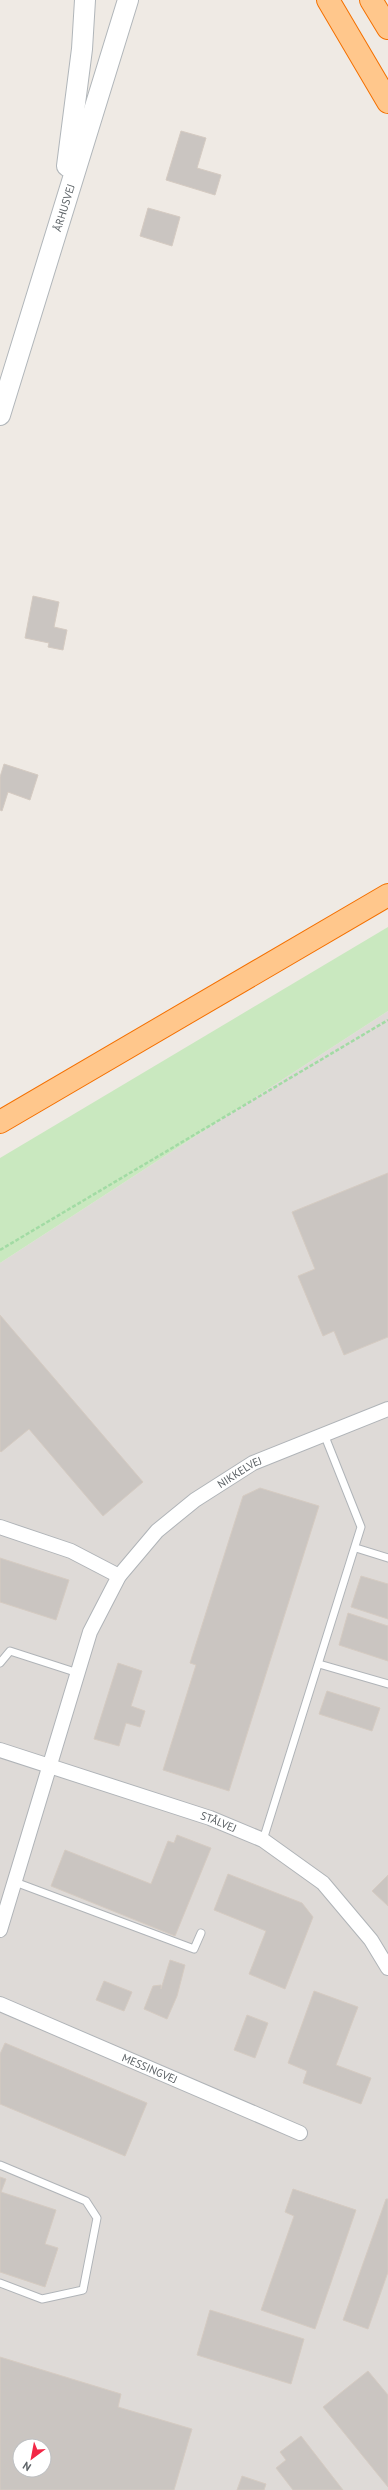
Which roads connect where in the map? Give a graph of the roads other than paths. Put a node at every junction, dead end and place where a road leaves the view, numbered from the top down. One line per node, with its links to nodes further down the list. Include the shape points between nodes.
1 (85, 0): 7 (main road, via 77,93)
2 (128, 0): 7 (main road, ÅRHUSVEJ)
3 (328, 0): 6 (highway)
4 (371, 0): 5 (highway)
5 (388, 28)
6 (388, 102)
7 (60, 221): 8 (main road, ÅRHUSVEJ)
8 (0, 415)
9 (388, 895): 10 (highway)
10 (0, 1122)
11 (388, 1409): 12 (street, NIKKELVEJ)
12 (324, 1434): 14 (lane, via 361,1527); 16 (street, NIKKELVEJ, via 253,1463 195,1500 157,1531)
13 (0, 1527): 16 (street, via 71,1551)
14 (356, 1548): 15 (lane); 18 (lane)
15 (388, 1558)
16 (119, 1576): 19 (street, NIKKELVEJ, via 90,1632)
17 (0, 1663): 19 (lane, via 10,1651)
18 (319, 1664): 20 (lane); 23 (lane)
19 (78, 1673): 22 (street, NIKKELVEJ)
20 (388, 1684)
21 (0, 1750): 22 (street, STÅLVEJ)
22 (51, 1766): 23 (street, STÅLVEJ, via 210,1818); 24 (street)
23 (263, 1840): 27 (street, STÅLVEJ, via 323,1883 371,1940)
24 (15, 1882): 25 (street); 26 (lane, via 194,1949)
25 (0, 1930)
26 (201, 1933)
27 (388, 1968)
28 (0, 2004): 29 (street, MESSINGVEJ)
29 (300, 2133)
30 (0, 2165): 31 (lane, via 86,2201 97,2218 83,2290 42,2299)
31 (0, 2283)

